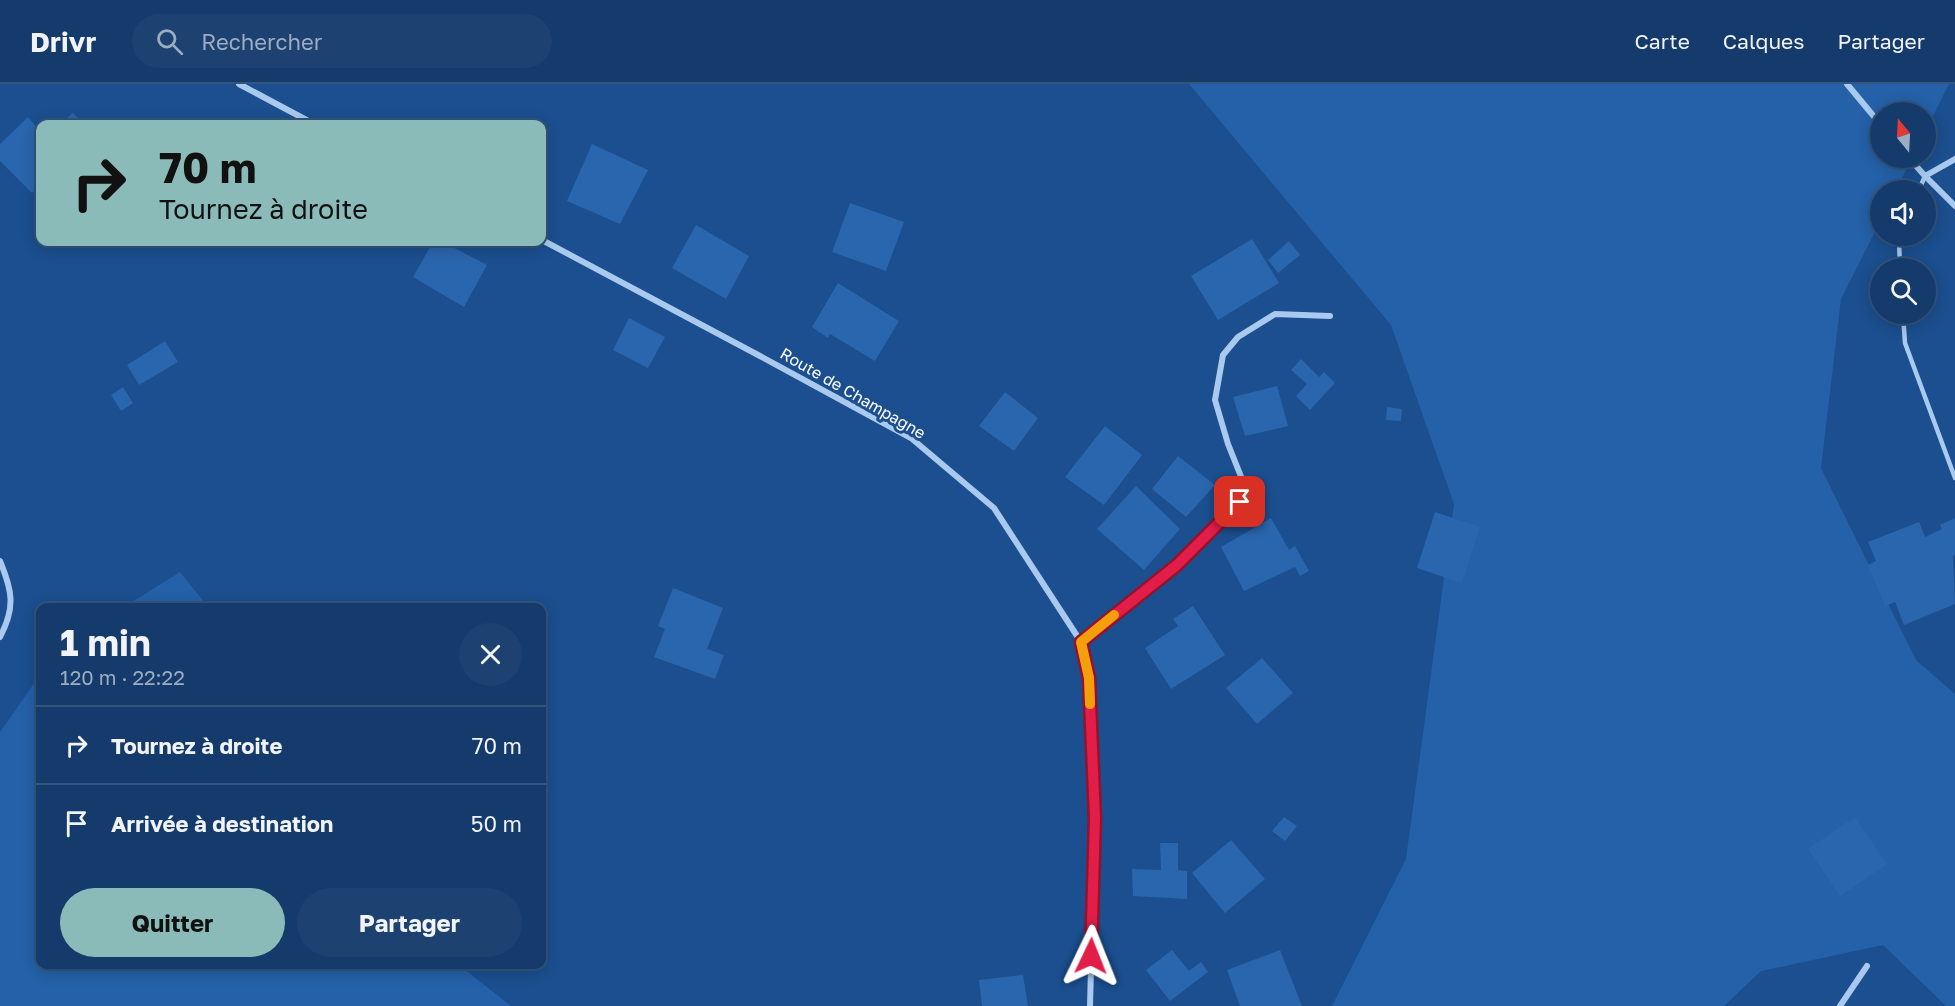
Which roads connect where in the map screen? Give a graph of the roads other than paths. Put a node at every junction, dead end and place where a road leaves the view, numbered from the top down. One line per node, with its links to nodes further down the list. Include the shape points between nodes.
1 (239, 84): 4 (street)
2 (1847, 84): 3 (street)
3 (1870, 112)
4 (306, 120)
5 (1955, 159): 7 (street)
6 (1917, 168): 7 (street)
7 (1924, 176): 8 (lane); 9 (street)
8 (1923, 180)
9 (1955, 206)
10 (546, 242): 16 (street, Route de Champagne, via 911,438 994,508)
11 (1330, 316): 16 (street, via 1275,314 1238,337 1223,355 1215,400 1244,484 1240,502 1177,565)
12 (1904, 324): 13 (lane, via 1905,343)
13 (1955, 478)
14 (0, 561): 15 (street, via 10,587 9,620)
15 (0, 637)
16 (1081, 642): 18 (street, Route de Champagne, via 1089,678 1095,818)
17 (1867, 966): 19 (street)
18 (1090, 1006)
19 (1840, 1006)

